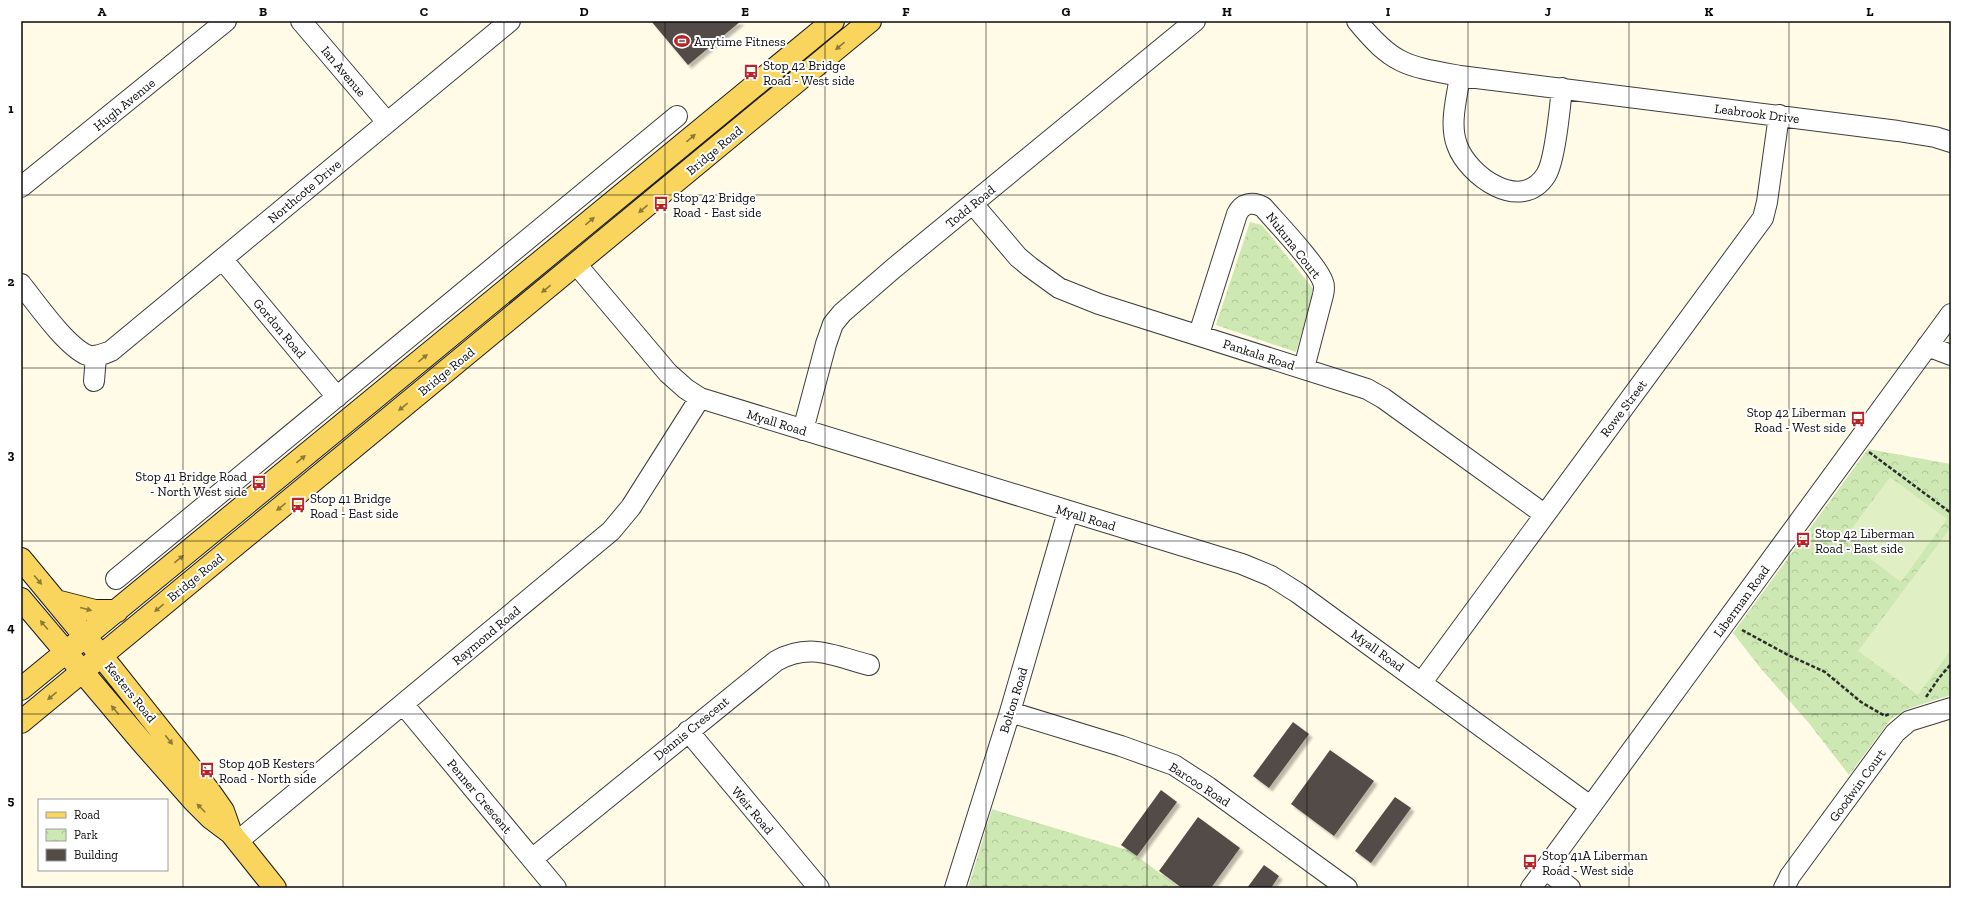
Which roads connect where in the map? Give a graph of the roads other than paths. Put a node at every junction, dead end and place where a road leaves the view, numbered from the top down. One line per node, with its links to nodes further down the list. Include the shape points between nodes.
1 (226, 21): 14 (street, Hugh Avenue)
2 (301, 21): 12 (street, Ian Avenue)
3 (510, 21): 12 (street, Northcote Drive)
4 (832, 21): 16 (main road, Bridge Road, one-way to 4)
5 (870, 21): 18 (main road, Bridge Road, one-way to 18)
6 (1195, 21): 15 (street, Todd Road)
7 (1357, 21): 8 (street, Leabrook Drive, via 1385,51 1400,62)
8 (1460, 76): 9 (street, Leabrook Drive); 9 (street, via 1454,129 1456,144 1464,159 1484,178 1511,192 1524,192 1546,175 1553,153)
9 (1562, 88): 11 (street, Leabrook Drive)
10 (677, 116): 27 (street)
11 (1779, 116): 13 (street, Leabrook Drive, via 1905,132); 31 (street, Rowe Street, via 1763,218)
12 (386, 121): 17 (street, Northcote Drive)
13 (1951, 142)
14 (21, 187)
15 (974, 204): 21 (street, Pankala Road, via 1018,257 1053,284 1099,304); 29 (street, Todd Road, via 837,318 822,358)
16 (560, 245): 18 (main road); 36 (main road, Bridge Road, one-way to 16)
17 (223, 260): 24 (street, Northcote Drive, via 111,351); 27 (street, Gordon Road)
18 (576, 264): 28 (street, Myall Road, via 668,373); 39 (main road, Bridge Road, one-way to 39)
19 (21, 284): 24 (street, via 75,347 88,355)
20 (1951, 314): 22 (street, Liberman Road)
21 (1199, 334): 25 (street, Pankala Road); 25 (street, Nukuna Court, via 1237,214 1243,206 1258,204 1295,244 1318,272 1323,283 1323,295)
22 (1927, 346): 23 (street); 49 (street, Liberman Road)
23 (1951, 355)
24 (96, 356): 26 (street)
25 (1304, 368): 31 (street, Pankala Road, via 1357,385 1376,394)
26 (94, 381)
27 (337, 397): 33 (street)
28 (700, 398): 29 (street, Myall Road); 44 (street, Raymond Road, via 621,520)
29 (803, 430): 30 (street, Myall Road)
30 (1068, 512): 42 (street, Myall Road, via 1263,572 1298,593); 46 (street, Bolton Road)
31 (1544, 514): 42 (street, Rowe Street)
32 (21, 559): 35 (main road, Kesters Road, one-way to 35)
33 (116, 579)
34 (21, 599): 38 (main road, Kesters Road, one-way to 34)
35 (56, 601): 36 (main road, one-way to 36, via 95,611); 37 (main road, Kesters Road)
36 (117, 610): 37 (main road, Bridge Road)
37 (85, 636): 38 (main road, Bridge Road); 39 (main road, Kesters Road)
38 (66, 652): 41 (main road, Kesters Road); 43 (main road, Bridge Road)
39 (101, 655): 41 (main road, Bridge Road); 50 (main road, Kesters Road, one-way to 50, via 209,791 223,811)
40 (869, 664): 48 (street, Dennis Crescent, via 813,651 793,653 765,668)
41 (82, 671): 47 (main road, Bridge Road, one-way to 47); 50 (main road, Kesters Road, one-way to 41, via 194,801)
42 (1422, 682): 49 (street, Myall Road)
43 (21, 689)
44 (403, 704): 50 (street, Raymond Road); 51 (street, Penner Crescent)
45 (1951, 708): 60 (street, Goodwin Court, via 1909,722 1895,733 1790,876)
46 (1010, 712): 56 (street, Bolton Road); 57 (street, Barcoo Road, via 1174,766)
47 (21, 722)
48 (688, 731): 51 (street, Dennis Crescent); 55 (street, Weir Road)
49 (1590, 806): 52 (street, Liberman Road)
50 (234, 837): 53 (main road, Kesters Road)
51 (532, 859): 54 (street, Penner Crescent)
52 (1545, 869): 58 (street, Liberman Road); 59 (street)
53 (275, 888)
54 (556, 888)
55 (819, 888)
56 (955, 888)
57 (1347, 888)
58 (1531, 888)
59 (1570, 888)
60 (1784, 888)

